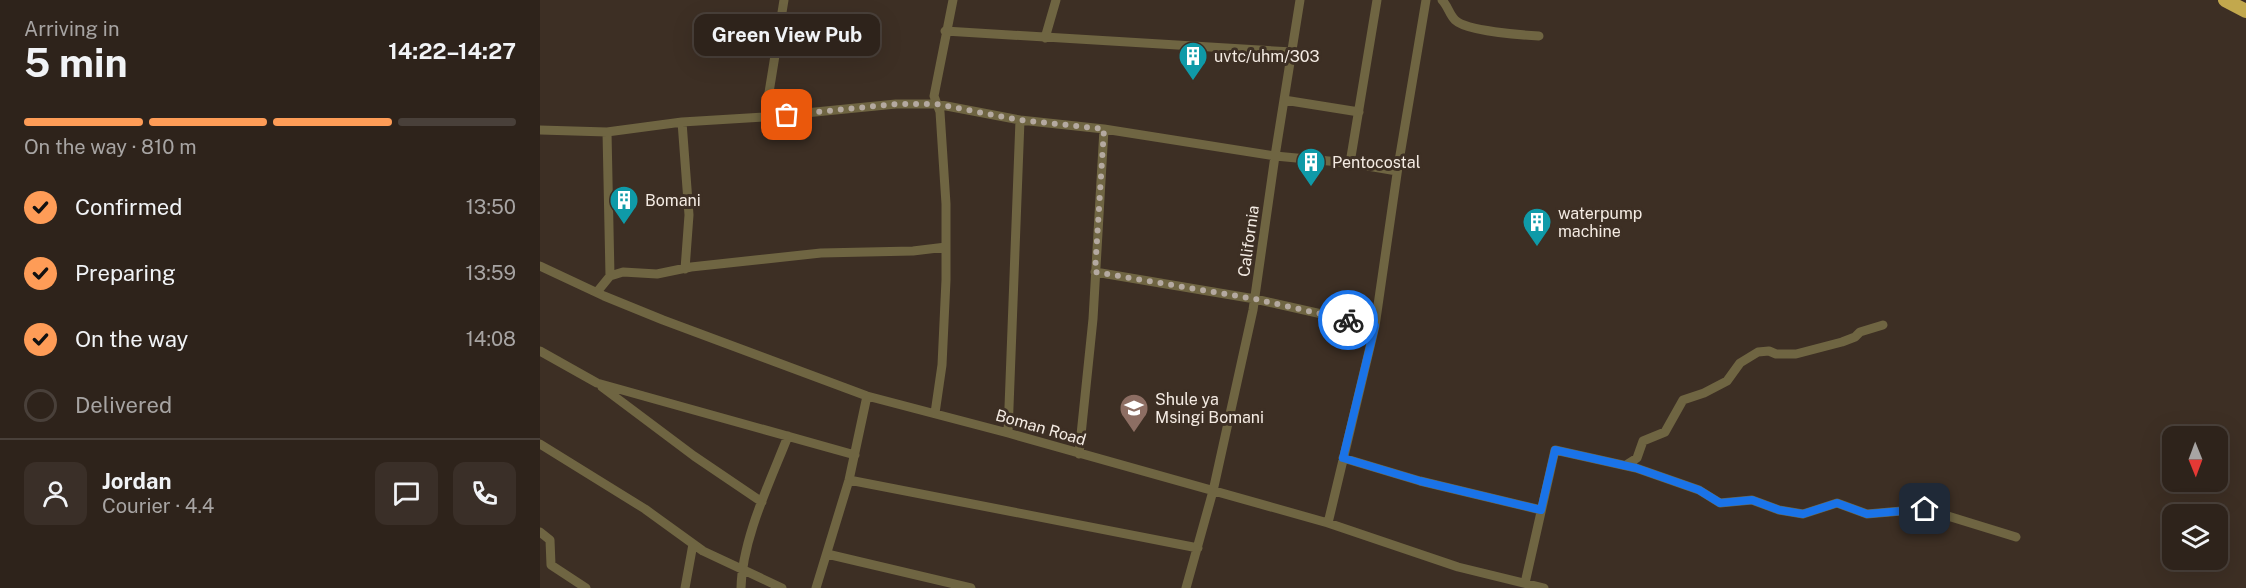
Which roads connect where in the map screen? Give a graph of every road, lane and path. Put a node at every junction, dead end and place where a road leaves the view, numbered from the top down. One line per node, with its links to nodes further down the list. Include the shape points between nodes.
1 (784, 0): 17 (street)
2 (953, 0): 10 (street)
3 (1056, 0): 12 (street)
4 (1300, 0): 13 (street, California)
5 (1377, 0): 16 (street)
6 (1426, 0): 25 (street)
7 (1442, 0): 11 (street, via 1455,20 1466,26)
8 (2225, 0): 9 (highway)
9 (2246, 11)
10 (945, 31): 12 (street); 15 (street)
11 (1539, 36)
12 (1045, 38): 13 (street)
13 (1292, 52): 14 (street, California)
14 (1284, 100): 16 (street); 23 (street, California)
15 (936, 104): 17 (street, via 896,104); 18 (street); 26 (street, via 940,112)
16 (1359, 112): 24 (street)
17 (765, 117): 19 (street)
18 (1020, 120): 20 (street); 39 (street)
19 (682, 122): 22 (street); 28 (street, via 689,215)
20 (1104, 129): 23 (street); 29 (street)
21 (540, 130): 22 (street)
22 (608, 132): 30 (street)
23 (1275, 156): 24 (street); 32 (street, California)
24 (1350, 163): 25 (street)
25 (1397, 171): 34 (street)
26 (946, 247): 28 (street, via 821,253); 38 (street, via 942,365)
27 (540, 266): 31 (street, Boman Road)
28 (685, 268): 30 (street)
29 (1095, 272): 32 (street); 42 (street)
30 (610, 276): 31 (street)
31 (597, 292): 37 (street, Boman Road)
32 (1255, 299): 34 (street); 47 (street, California)
33 (1883, 325): 45 (street, via 1818,350 1796,354 1758,352 1740,363 1727,381 1683,400 1665,432 1643,441 1637,458)
34 (1375, 326): 44 (street)
35 (540, 351): 36 (street)
36 (597, 383): 40 (street); 48 (street)
37 (867, 396): 38 (street, Boman Road); 43 (street)
38 (935, 413): 39 (street, Boman Road)
39 (1008, 433): 42 (street, Boman Road)
40 (788, 436): 43 (street); 48 (street)
41 (540, 444): 53 (street, via 645,509)
42 (1079, 454): 47 (street, Boman Road)
43 (855, 455): 46 (street)
44 (1343, 458): 49 (street); 50 (street)
45 (1626, 465): 49 (street, via 1555,450); 52 (street, via 1699,490 1720,503 1752,500 1803,514 1837,503 1867,514 1925,509)
46 (849, 480): 54 (street); 55 (street)
47 (1214, 491): 50 (street, Boman Road); 54 (street, California)
48 (762, 502): 56 (street)
49 (1541, 510): 57 (street)
50 (1328, 523): 57 (street, Boman Road, via 1458,567)
51 (540, 532): 58 (street, via 550,540 551,565)
52 (2016, 537)
53 (693, 544): 56 (street); 59 (street)
54 (1198, 548): 65 (street, California)
55 (826, 554): 62 (street); 63 (street)
56 (741, 569): 60 (street); 61 (street)
57 (1525, 583): 66 (street, Boman Road)
58 (586, 588)
59 (685, 588)
60 (741, 588)
61 (782, 588)
62 (816, 588)
63 (966, 588): 64 (street)
64 (971, 588)
65 (1186, 588)
66 (1544, 588)

